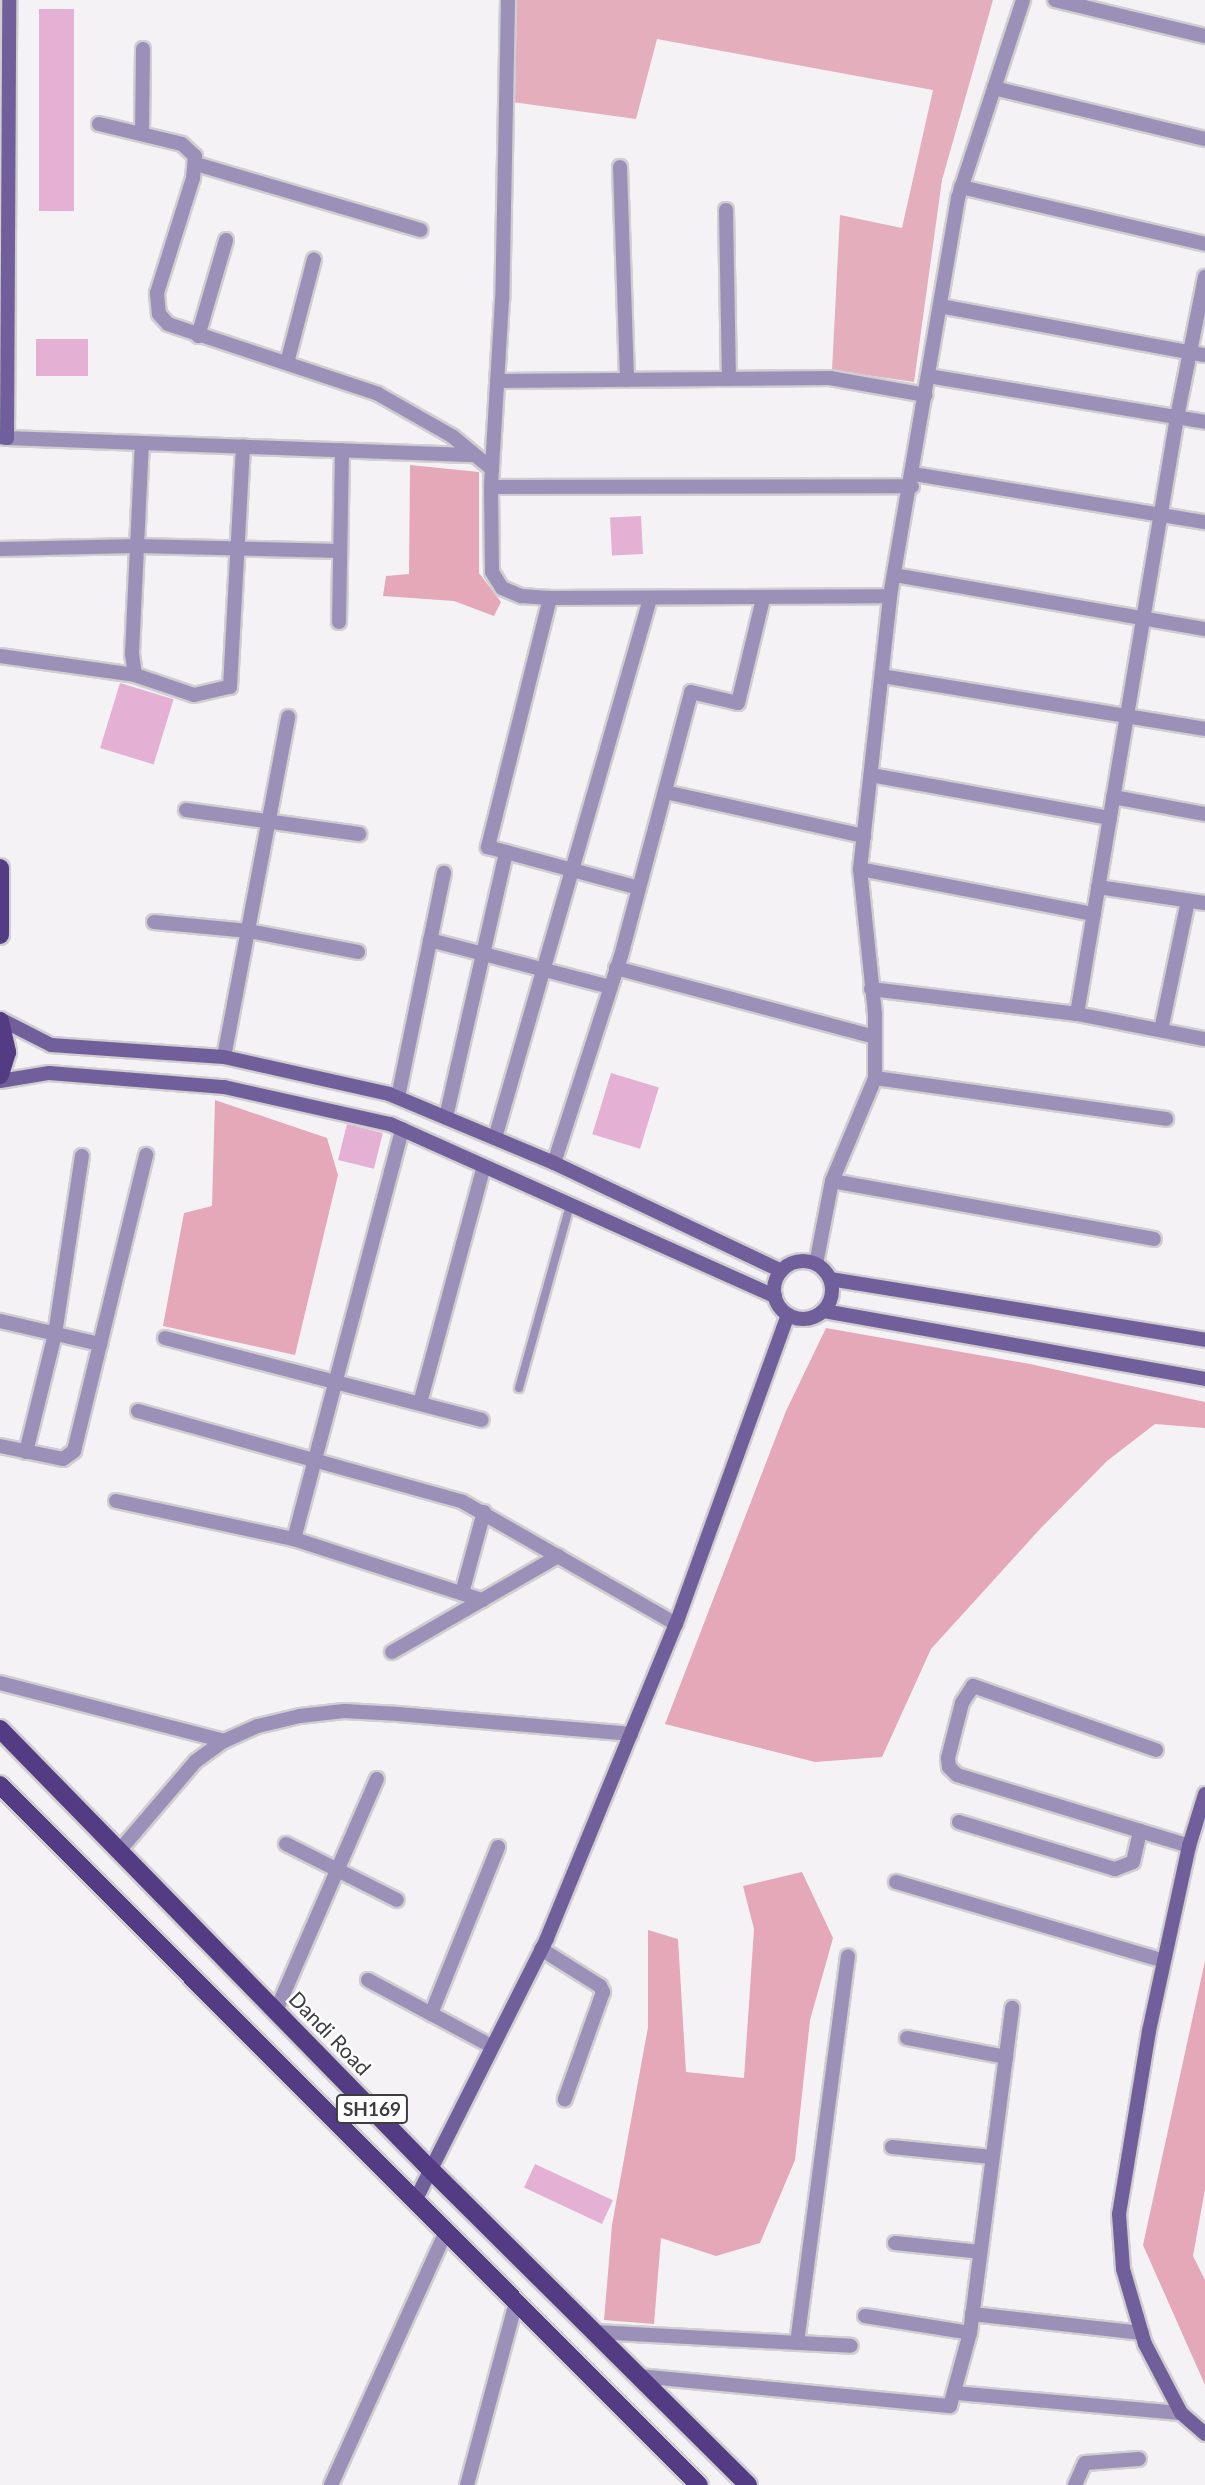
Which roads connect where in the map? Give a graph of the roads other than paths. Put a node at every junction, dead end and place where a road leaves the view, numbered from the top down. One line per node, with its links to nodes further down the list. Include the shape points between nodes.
1 (9, 0): 32 (main road)
2 (508, 0): 28 (street)
3 (1023, 0): 7 (street)
4 (1055, 0): 5 (street)
5 (1205, 36)
6 (143, 49): 9 (street)
7 (994, 88): 10 (street); 13 (street)
8 (99, 124): 9 (street)
9 (142, 133): 11 (street, via 182,144 190,149)
10 (1205, 139)
11 (196, 164): 15 (street); 21 (street, via 157,293 159,314 167,324)
12 (620, 167): 27 (street)
13 (961, 187): 17 (street); 20 (street)
14 (726, 210): 26 (street)
15 (420, 230)
16 (226, 240): 21 (street)
17 (1205, 244)
18 (314, 260): 24 (street)
19 (1205, 277): 22 (street)
20 (940, 306): 22 (street); 25 (street)
21 (198, 336): 24 (street)
22 (1189, 352): 23 (street); 30 (street)
23 (1205, 355)
24 (287, 363): 36 (street, via 378,394 452,436)
25 (928, 376): 29 (street); 30 (street)
26 (729, 379): 27 (street); 29 (street, via 830,378)
27 (626, 380): 28 (street)
28 (497, 381): 37 (street)
29 (925, 395): 38 (street)
30 (1177, 417): 31 (street); 40 (street)
31 (1205, 422)
32 (3, 438): 33 (street)
33 (142, 443): 34 (street); 42 (street)
34 (243, 446): 35 (street); 44 (street)
35 (342, 450): 36 (street); 45 (street)
36 (475, 456): 37 (street)
37 (492, 469): 39 (street)
38 (913, 480): 39 (street); 40 (street); 46 (street)
39 (491, 487): 48 (street, via 492,572 502,588 521,596)
40 (1161, 514): 41 (street); 51 (street)
41 (1205, 522)
42 (137, 546): 43 (street); 44 (street); 55 (street)
43 (0, 549)
44 (239, 551): 45 (street); 55 (street, via 230,687 194,695)
45 (340, 551): 52 (street)
46 (895, 575): 47 (street); 51 (street)
47 (890, 596): 50 (street); 56 (street)
48 (550, 598): 49 (street); 69 (street, via 488,847)
49 (649, 598): 50 (street); 71 (street)
50 (763, 599): 61 (street, via 738,703 691,692)
51 (1143, 620): 53 (street); 58 (street)
52 (339, 622)
53 (1205, 629)
54 (0, 656): 55 (street)
55 (135, 675)
56 (882, 676): 58 (street); 60 (street)
57 (288, 717): 66 (street)
58 (1127, 717): 59 (street); 62 (street)
59 (1205, 729)
60 (871, 775): 65 (street); 68 (street)
61 (665, 792): 68 (street); 75 (street)
62 (1114, 797): 64 (street); 65 (street)
63 (186, 810): 66 (street)
64 (1205, 814)
65 (1110, 818): 74 (street)
66 (268, 824): 67 (street); 80 (street)
67 (359, 834)
68 (864, 836): 72 (street)
69 (506, 852): 71 (street); 84 (street)
70 (0, 868): 81 (main road)
71 (572, 868): 75 (street); 85 (street)
72 (860, 869): 78 (street); 88 (street)
73 (444, 873): 82 (street)
74 (1098, 887): 76 (street); 78 (street)
75 (639, 888): 86 (street)
76 (1188, 901): 77 (street); 91 (street)
77 (1205, 903)
78 (1094, 914): 89 (street)
79 (154, 922): 80 (street)
80 (249, 930): 83 (street); 94 (street)
81 (0, 935)
82 (430, 940): 84 (street); 98 (street)
83 (358, 952)
84 (483, 953): 85 (street); 99 (street)
85 (541, 968): 87 (street); 102 (street)
86 (616, 968): 87 (street); 92 (street)
87 (610, 987): 105 (street)
88 (871, 989): 89 (street); 92 (street)
89 (1077, 1014): 91 (street)
90 (0, 1020): 94 (main road, via 51,1045); 95 (main road, via 7,1052)
91 (1161, 1030): 93 (street)
92 (875, 1037): 96 (street)
93 (1205, 1039)
94 (224, 1057): 98 (main road)
95 (0, 1075)
96 (875, 1078): 100 (street); 107 (street)
97 (0, 1082): 101 (main road, via 49,1073 224,1087 311,1102)
98 (398, 1097): 99 (main road)
99 (446, 1117): 102 (main road)
100 (1166, 1119)
101 (402, 1129): 106 (main road); 122 (street)
102 (495, 1138): 105 (main road)
103 (146, 1155): 120 (street)
104 (82, 1156): 117 (street)
105 (554, 1163): 111 (main road)
106 (484, 1166): 108 (main road); 124 (street)
107 (832, 1181): 109 (street); 110 (street)
108 (570, 1205): 113 (main road); 123 (lane)
109 (1154, 1239)
110 (816, 1264): 111 (main road, via 797,1262); 112 (main road)
111 (781, 1271): 113 (main road)
112 (830, 1279): 114 (main road, via 832,1294); 119 (main road)
113 (775, 1296): 115 (main road)
114 (824, 1311): 115 (main road, via 808,1319); 121 (main road)
115 (788, 1315): 136 (main road)
116 (0, 1321): 117 (street)
117 (55, 1334): 120 (street); 128 (street)
118 (165, 1338): 122 (street)
119 (1205, 1340)
120 (100, 1344): 128 (street, via 74,1451 63,1459)
121 (1205, 1379)
122 (336, 1380): 124 (street); 129 (street)
123 (519, 1388)
124 (419, 1403): 126 (street)
125 (138, 1410): 129 (street)
126 (482, 1420)
127 (0, 1446): 128 (street)
128 (26, 1452)
129 (315, 1458): 131 (street); 132 (street)
130 (116, 1501): 132 (street)
131 (484, 1512): 133 (street); 134 (street)
132 (294, 1539): 134 (street)
133 (558, 1556): 135 (street); 136 (street)
134 (462, 1593): 135 (street)
135 (482, 1600): 137 (street)
136 (676, 1624): 140 (main road)
137 (392, 1652)
138 (0, 1683): 141 (street)
139 (0, 1729): 151 (main road, Dandi Road / SH169)
140 (631, 1734): 141 (street, via 344,1711 258,1726); 155 (main road)
141 (224, 1741): 151 (street, via 196,1761)
142 (1156, 1750): 147 (street, via 973,1686 962,1703 948,1758 949,1768 957,1775)
143 (377, 1779): 152 (street)
144 (0, 1785): 169 (main road, SH169)
145 (1205, 1794): 149 (main road)
146 (959, 1822): 147 (street, via 1115,1869 1133,1862)
147 (1140, 1831): 149 (street)
148 (286, 1844): 152 (street)
149 (1189, 1846): 157 (main road)
150 (498, 1847): 161 (street)
151 (120, 1851): 160 (main road, Dandi Road / SH169)
152 (337, 1871): 154 (street); 160 (street)
153 (896, 1882): 157 (street)
154 (397, 1900)
155 (541, 1949): 163 (main road); 165 (street, via 603,1992)
156 (848, 1956): 179 (street)
157 (1164, 1961): 178 (main road, via 1119,2214 1123,2269)
158 (369, 1980): 161 (street)
159 (1012, 2008): 164 (street)
160 (276, 2011): 168 (main road, Dandi Road / SH169)
161 (431, 2014): 163 (street)
162 (907, 2038): 164 (street)
163 (491, 2046): 168 (main road)
164 (1006, 2057): 167 (street)
165 (565, 2099)
166 (891, 2147): 167 (street)
167 (992, 2157): 172 (street)
168 (428, 2167): 169 (main road); 176 (main road, Dandi Road / SH169)
169 (415, 2201): 170 (main road, SH169)
170 (446, 2232): 173 (main road, SH169); 186 (street)
171 (895, 2243): 172 (street)
172 (980, 2252): 174 (street)
173 (516, 2302): 187 (street); 188 (main road, SH169)
174 (972, 2314): 177 (street); 178 (street)
175 (865, 2316): 177 (street)
176 (595, 2332): 179 (street); 181 (main road, Dandi Road / SH169)
177 (970, 2333): 182 (street)
178 (1142, 2333): 183 (main road)
179 (797, 2343): 180 (street)
180 (851, 2346)
181 (638, 2376): 182 (street, via 945,2408); 189 (main road, Dandi Road / SH169)
182 (956, 2393): 183 (street)
183 (1181, 2413): 184 (main road)
184 (1205, 2434)
185 (1139, 2459): 190 (street, via 1085,2463)
186 (331, 2485)
187 (467, 2485)
188 (699, 2485)
189 (748, 2485)
190 (1075, 2485)

